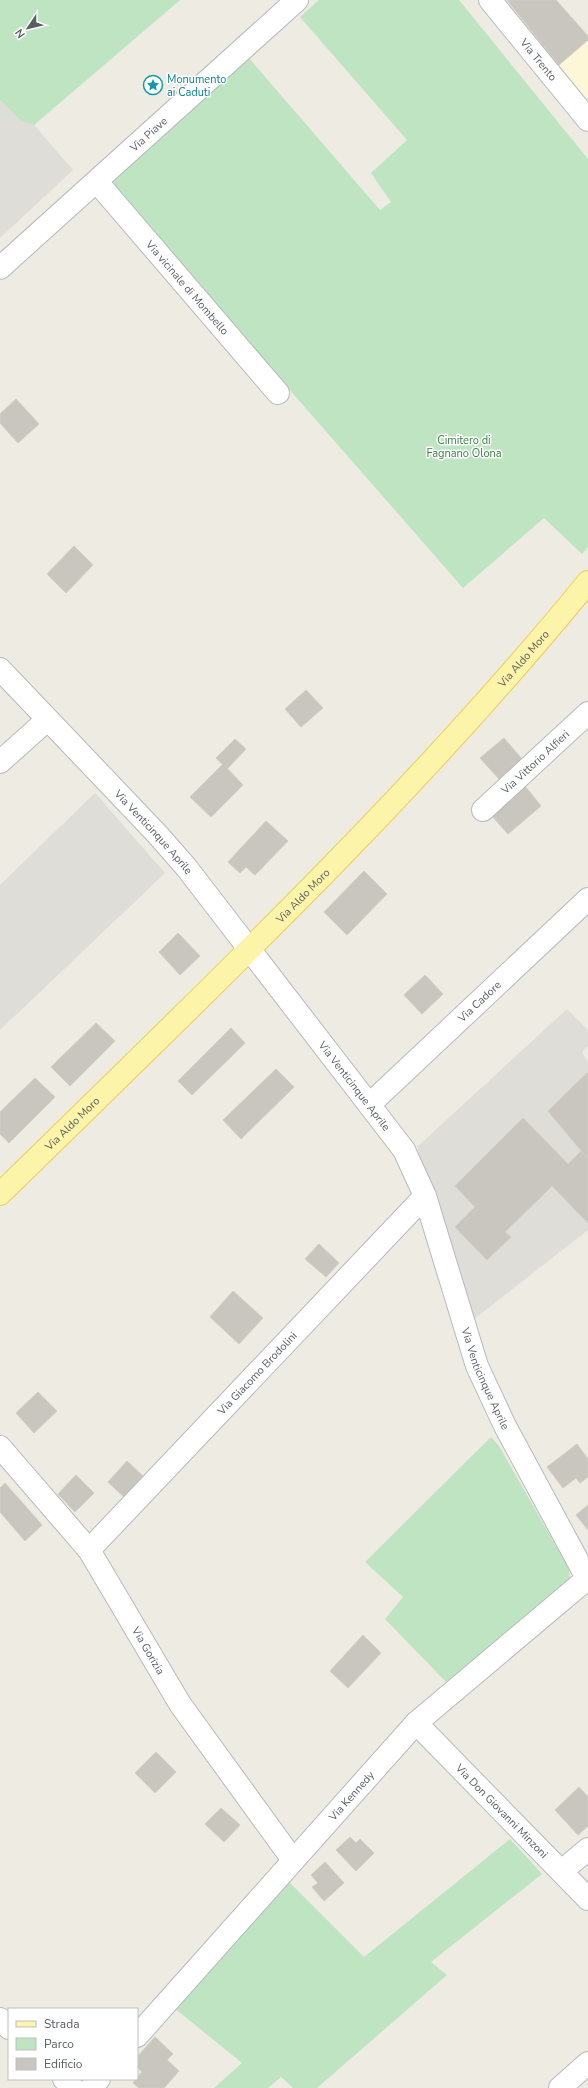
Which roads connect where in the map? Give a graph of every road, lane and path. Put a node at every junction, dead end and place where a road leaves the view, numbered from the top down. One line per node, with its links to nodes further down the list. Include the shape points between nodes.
1 (297, 0): 4 (street, Via Piave)
2 (490, 0): 3 (street, Via Trento)
3 (588, 120)
4 (96, 182): 5 (street, Via Piave); 6 (street, Via vicinale di Mombello)
5 (0, 268)
6 (278, 393)
7 (588, 582): 14 (main road, Via Aldo Moro, via 526,657 462,728)
8 (0, 669): 10 (street, Via Venticinque Aprile)
9 (588, 713): 12 (street, Via Vittorio Alfieri)
10 (47, 720): 11 (street); 14 (street, Via Venticinque Aprile, via 158,835)
11 (0, 762)
12 (482, 810)
13 (588, 899): 15 (street, Via Cadore)
14 (249, 949): 15 (street, Via Venticinque Aprile); 16 (main road, Via Aldo Moro)
15 (370, 1104): 17 (street, Via Venticinque Aprile, via 404,1150)
16 (0, 1194)
17 (425, 1196): 19 (street, Via Giacomo Brodolini); 20 (street, Via Venticinque Aprile, via 477,1366 505,1426)
18 (0, 1447): 19 (street, Via Gorizia)
19 (89, 1550): 23 (street, Via Gorizia, via 180,1704)
20 (588, 1578): 21 (street, Via Kennedy)
21 (416, 1723): 23 (street, Via Kennedy); 24 (street, Via Don Giovanni Minzoni)
22 (588, 1849): 24 (street)
23 (293, 1860): 28 (street, Via Kennedy)
24 (562, 1871): 25 (street, Via Don Giovanni Minzoni)
25 (588, 1898)
26 (0, 2019): 27 (street)
27 (8, 2027)
28 (138, 2035)
29 (588, 2063): 34 (street)
30 (65, 2080): 32 (street)
31 (98, 2080): 33 (street)
32 (73, 2088)
33 (91, 2088)
34 (560, 2088)

